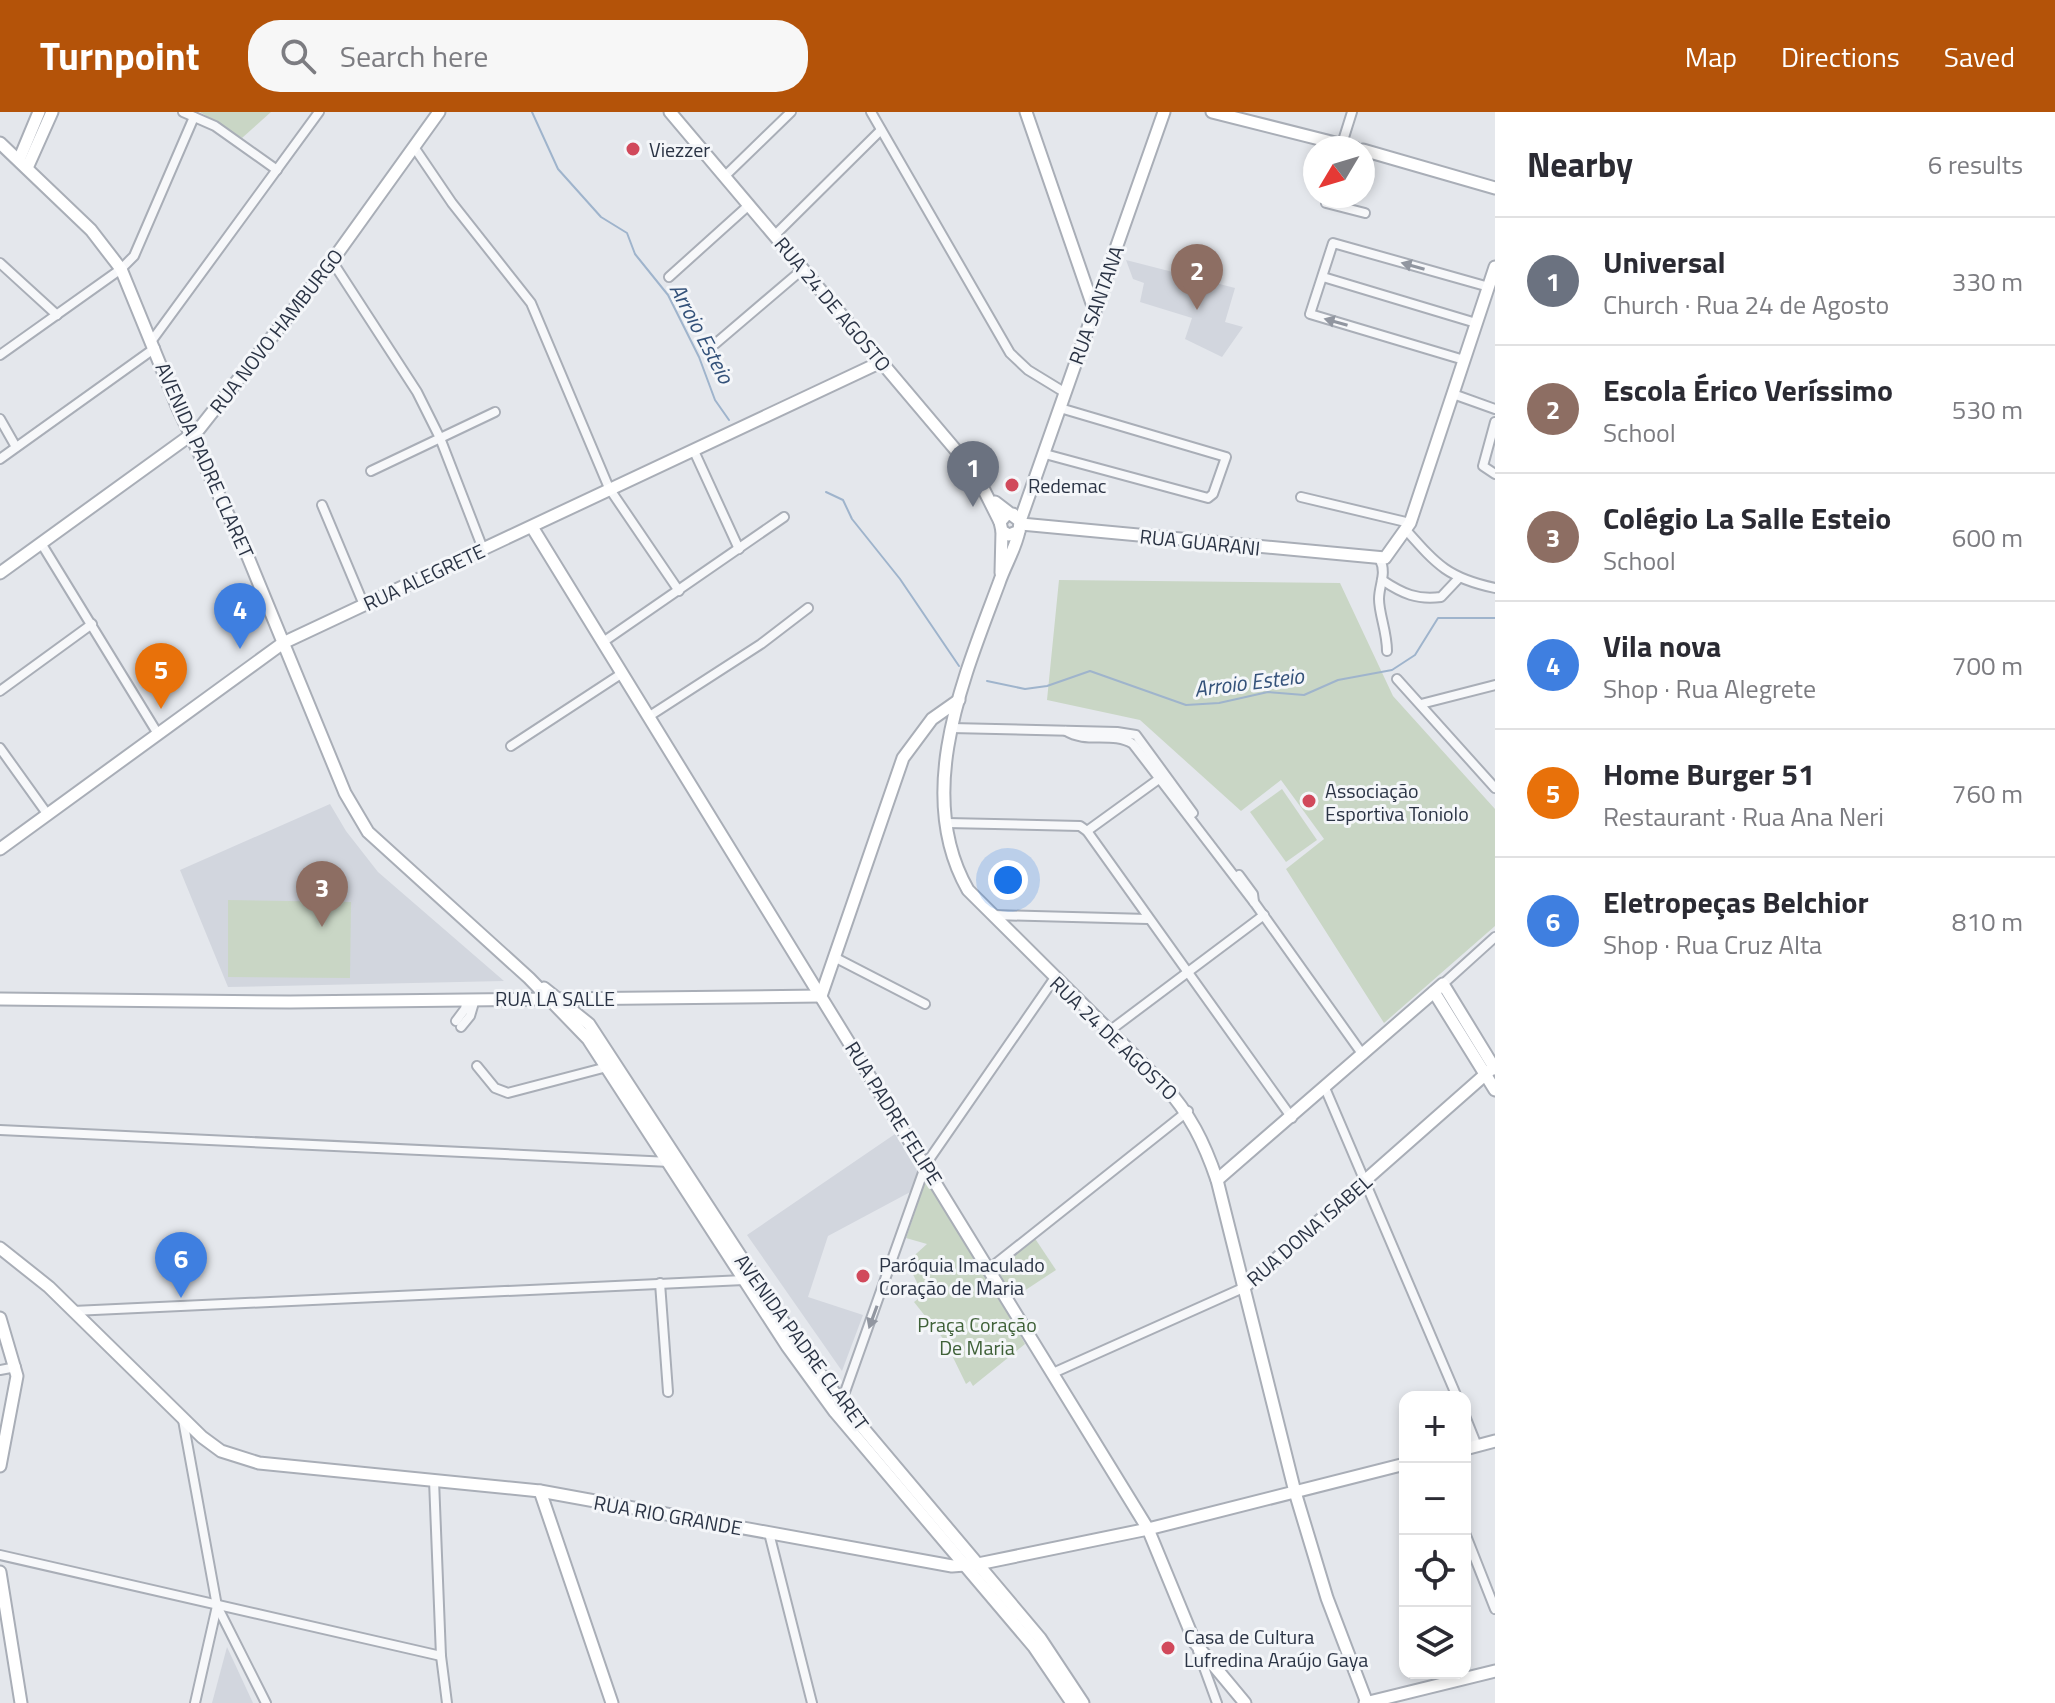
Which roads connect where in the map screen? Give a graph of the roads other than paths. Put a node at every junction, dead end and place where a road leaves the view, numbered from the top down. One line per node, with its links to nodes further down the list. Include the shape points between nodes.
1 (39, 112): 20 (main road)
2 (52, 112): 20 (main road)
3 (183, 112): 13 (street)
4 (319, 112): 21 (street)
5 (439, 112): 18 (main road, RUA NOVO HAMBURGO)
6 (670, 112): 22 (main road, RUA 24 DE AGOSTO)
7 (791, 112): 22 (street)
8 (871, 112): 14 (street)
9 (1026, 112): 36 (main road)
10 (1164, 112): 36 (main road, RUA SANTANA)
11 (1212, 112): 15 (main road)
12 (1352, 112): 16 (street)
13 (194, 117): 21 (street); 31 (street, via 134,256)
14 (881, 130): 27 (street); 44 (street, via 1010,353)
15 (1303, 136)
16 (1344, 136)
17 (0, 143): 20 (main road, AVENIDA PADRE CLARET)
18 (414, 147): 28 (main road, RUA NOVO HAMBURGO); 60 (street, via 531,303)
19 (1375, 153): 23 (main road)
20 (23, 164): 31 (main road, AVENIDA PADRE CLARET, via 99,239)
21 (277, 170): 39 (street)
22 (724, 177): 24 (main road, RUA 24 DE AGOSTO)
23 (1495, 188)
24 (749, 205): 27 (main road, RUA 24 DE AGOSTO); 33 (street)
25 (1346, 208): 26 (street)
26 (1365, 213)
27 (775, 235): 32 (main road, RUA 24 DE AGOSTO)
28 (332, 261): 51 (main road, RUA NOVO HAMBURGO); 53 (street, via 417,392)
29 (0, 263): 37 (street)
30 (1495, 267): 35 (main road)
31 (121, 269): 37 (street); 39 (main road, AVENIDA PADRE CLARET)
32 (803, 269): 40 (street); 43 (main road, RUA 24 DE AGOSTO)
33 (669, 277)
34 (1323, 277): 35 (street, one-way to 34, via 1333,243); 38 (street); 42 (street, one-way to 34, via 1310,314)
35 (1490, 293): 38 (main road)
36 (1095, 312): 44 (main road, RUA SANTANA)
37 (57, 315): 41 (street)
38 (1476, 323): 42 (main road)
39 (154, 344): 51 (main road, AVENIDA PADRE CLARET); 54 (street)
40 (715, 344)
41 (0, 355)
42 (1464, 360): 45 (main road)
43 (881, 362): 55 (main road, RUA ALEGRETE); 62 (main road, RUA 24 DE AGOSTO)
44 (1064, 392): 46 (main road, RUA SANTANA)
45 (1453, 394): 47 (street); 68 (main road)
46 (1060, 408): 56 (main road, RUA SANTANA); 56 (street, via 1226,457 1208,498)
47 (1495, 409)
48 (495, 412): 53 (street)
49 (0, 419): 54 (street)
50 (1495, 422): 52 (street)
51 (191, 434): 69 (main road, RUA NOVO HAMBURGO); 83 (main road, AVENIDA PADRE CLARET)
52 (1494, 435): 59 (street, via 1483,466)
53 (440, 438): 58 (street); 70 (street)
54 (16, 447): 57 (street)
55 (694, 451): 60 (main road, RUA ALEGRETE); 71 (street)
56 (1045, 454): 65 (main road, RUA SANTANA)
57 (0, 459)
58 (371, 471)
59 (1495, 474)
60 (609, 488): 67 (main road, RUA ALEGRETE); 78 (street)
61 (1301, 497): 68 (street)
62 (991, 499): 65 (main road, RUA 24 DE AGOSTO); 66 (main road, RUA 24 DE AGOSTO)
63 (322, 505): 79 (street)
64 (784, 517): 71 (street)
65 (1018, 521): 66 (main road, via 1007,514); 66 (main road, RUA GUARANI, via 1009,535); 72 (main road, RUA GUARANI); 74 (main road, RUA 24 DE AGOSTO, via 1014,551)
66 (1001, 526): 74 (main road, RUA 24 DE AGOSTO)
67 (532, 527): 70 (main road, RUA ALEGRETE); 82 (main road, RUA PADRE FELIPE)
68 (1408, 527): 72 (main road); 75 (street, via 1430,556)
69 (41, 543): 73 (main road, RUA NOVO HAMBURGO); 81 (street)
70 (483, 549): 79 (main road, RUA ALEGRETE)
71 (739, 549): 78 (street)
72 (1380, 560): 76 (street)
73 (0, 573)
74 (1000, 578): 89 (main road, RUA 24 DE AGOSTO)
75 (1458, 579): 76 (street, via 1441,597 1421,599); 77 (street)
76 (1382, 580): 84 (street, via 1378,603 1387,628)
77 (1495, 588)
78 (679, 591): 82 (street)
79 (364, 605): 83 (main road, RUA ALEGRETE)
80 (808, 608): 91 (street)
81 (92, 624): 88 (street); 94 (street)
82 (603, 642): 85 (main road, RUA PADRE FELIPE)
83 (283, 643): 94 (main road, RUA ALEGRETE); 109 (main road, AVENIDA PADRE CLARET, via 345,793 368,832)
84 (1387, 651)
85 (621, 674): 91 (main road, RUA PADRE FELIPE); 95 (street)
86 (1397, 679): 90 (street)
87 (1495, 685): 90 (street)
88 (0, 691)
89 (959, 700): 92 (main road, RUA 24 DE AGOSTO); 93 (main road)
90 (1421, 704): 98 (street)
91 (648, 717): 112 (main road, RUA PADRE FELIPE)
92 (951, 728): 93 (main road); 97 (street, via 1066,731 1135,740); 100 (main road, RUA 24 DE AGOSTO, via 945,774)
93 (925, 729): 107 (main road, via 903,758)
94 (158, 734): 99 (main road, RUA ALEGRETE)
95 (511, 746)
96 (0, 748): 99 (street)
97 (1162, 777): 101 (street); 104 (street)
98 (1495, 788)
99 (48, 815): 102 (main road, RUA ALEGRETE)
100 (947, 823): 101 (street, via 1080,826); 103 (main road, RUA 24 DE AGOSTO, via 959,874)
101 (1087, 831): 105 (street)
102 (0, 849)
103 (991, 915): 105 (street); 110 (main road, RUA 24 DE AGOSTO)
104 (1264, 915): 108 (street); 120 (street)
105 (1148, 919): 108 (street)
106 (1495, 937): 111 (street)
107 (834, 957): 112 (main road); 117 (street)
108 (1187, 971): 119 (street); 127 (street)
109 (529, 978): 113 (main road, AVENIDA PADRE CLARET); 116 (main road, AVENIDA PADRE CLARET)
110 (1054, 979): 119 (main road, RUA 24 DE AGOSTO); 130 (street)
111 (1439, 988): 120 (main road); 123 (main road)
112 (821, 996): 116 (main road, RUA LA SALLE); 130 (main road, RUA PADRE FELIPE)
113 (547, 998): 115 (main road, RUA LA SALLE); 116 (main road, RUA LA SALLE); 122 (main road, AVENIDA PADRE CLARET, via 578,1027)
114 (0, 999): 115 (main road, RUA LA SALLE)
115 (471, 999): 118 (street, via 470,1016)
116 (562, 999): 129 (main road, AVENIDA PADRE CLARET, via 589,1024)
117 (925, 1004)
118 (458, 1024)
119 (1108, 1032): 126 (main road, RUA 24 DE AGOSTO)
120 (1363, 1055): 124 (main road)
121 (477, 1066): 122 (street, via 495,1088 508,1093)
122 (607, 1067): 129 (main road, AVENIDA PADRE CLARET)
123 (1493, 1069): 125 (main road); 133 (main road, RUA DONA ISABEL)
124 (1325, 1088): 127 (main road); 133 (street)
125 (1495, 1090)
126 (1188, 1111): 132 (main road, RUA 24 DE AGOSTO); 135 (street)
127 (1292, 1118): 132 (main road)
128 (0, 1130): 129 (street)
129 (668, 1158): 131 (main road, AVENIDA PADRE CLARET)
130 (926, 1164): 135 (main road, RUA PADRE FELIPE); 146 (street, one-way to 146)
131 (686, 1180): 136 (main road, AVENIDA PADRE CLARET); 146 (main road, AVENIDA PADRE CLARET)
132 (1217, 1180): 138 (main road, RUA 24 DE AGOSTO)
133 (1365, 1181): 138 (main road, RUA DONA ISABEL); 144 (street)
134 (0, 1248): 139 (main road, RUA RIO GRANDE)
135 (989, 1269): 143 (main road, RUA PADRE FELIPE)
136 (744, 1280): 137 (street); 146 (main road, AVENIDA PADRE CLARET)
137 (660, 1283): 139 (street); 145 (street)
138 (1243, 1288): 143 (street, RUA DONA ISABEL); 154 (main road, RUA 24 DE AGOSTO)
139 (73, 1311): 147 (main road, RUA RIO GRANDE)
140 (0, 1318): 141 (main road)
141 (16, 1367): 142 (street); 150 (main road, via 17,1388)
142 (0, 1370)
143 (1053, 1373): 155 (main road, RUA PADRE FELIPE)
144 (1454, 1391)
145 (668, 1392)
146 (838, 1408): 159 (main road, AVENIDA PADRE CLARET)
147 (183, 1420): 152 (main road, RUA RIO GRANDE, via 221,1451 241,1459); 162 (street)
148 (1495, 1441): 149 (main road)
149 (1471, 1447)
150 (0, 1466)
151 (1399, 1466): 154 (main road, RUA RIO GRANDE)
152 (434, 1480): 153 (main road, RUA RIO GRANDE); 165 (street)
153 (540, 1491): 156 (main road, RUA RIO GRANDE); 171 (main road)
154 (1295, 1492): 155 (main road, RUA RIO GRANDE); 177 (main road, RUA 24 DE AGOSTO)
155 (1148, 1529): 159 (main road, RUA RIO GRANDE); 164 (main road, RUA PADRE FELIPE)
156 (769, 1533): 159 (main road, RUA RIO GRANDE); 172 (street)
157 (1466, 1535): 163 (street)
158 (0, 1555): 162 (street)
159 (972, 1565): 173 (main road, AVENIDA PADRE CLARET); 174 (main road, AVENIDA PADRE CLARET, via 1060,1664)
160 (0, 1572): 161 (main road)
161 (2, 1605): 167 (main road)
162 (217, 1606): 165 (street); 168 (street); 169 (street)
163 (1495, 1609)
164 (1195, 1643): 175 (street); 176 (main road, RUA PADRE FELIPE)
165 (441, 1656): 170 (street)
166 (1495, 1671): 177 (main road)
167 (21, 1703)
168 (195, 1703)
169 (266, 1703)
170 (447, 1703)
171 (612, 1703)
172 (812, 1703)
173 (1072, 1703)
174 (1083, 1703)
175 (1217, 1703)
176 (1245, 1703)
177 (1366, 1703)

